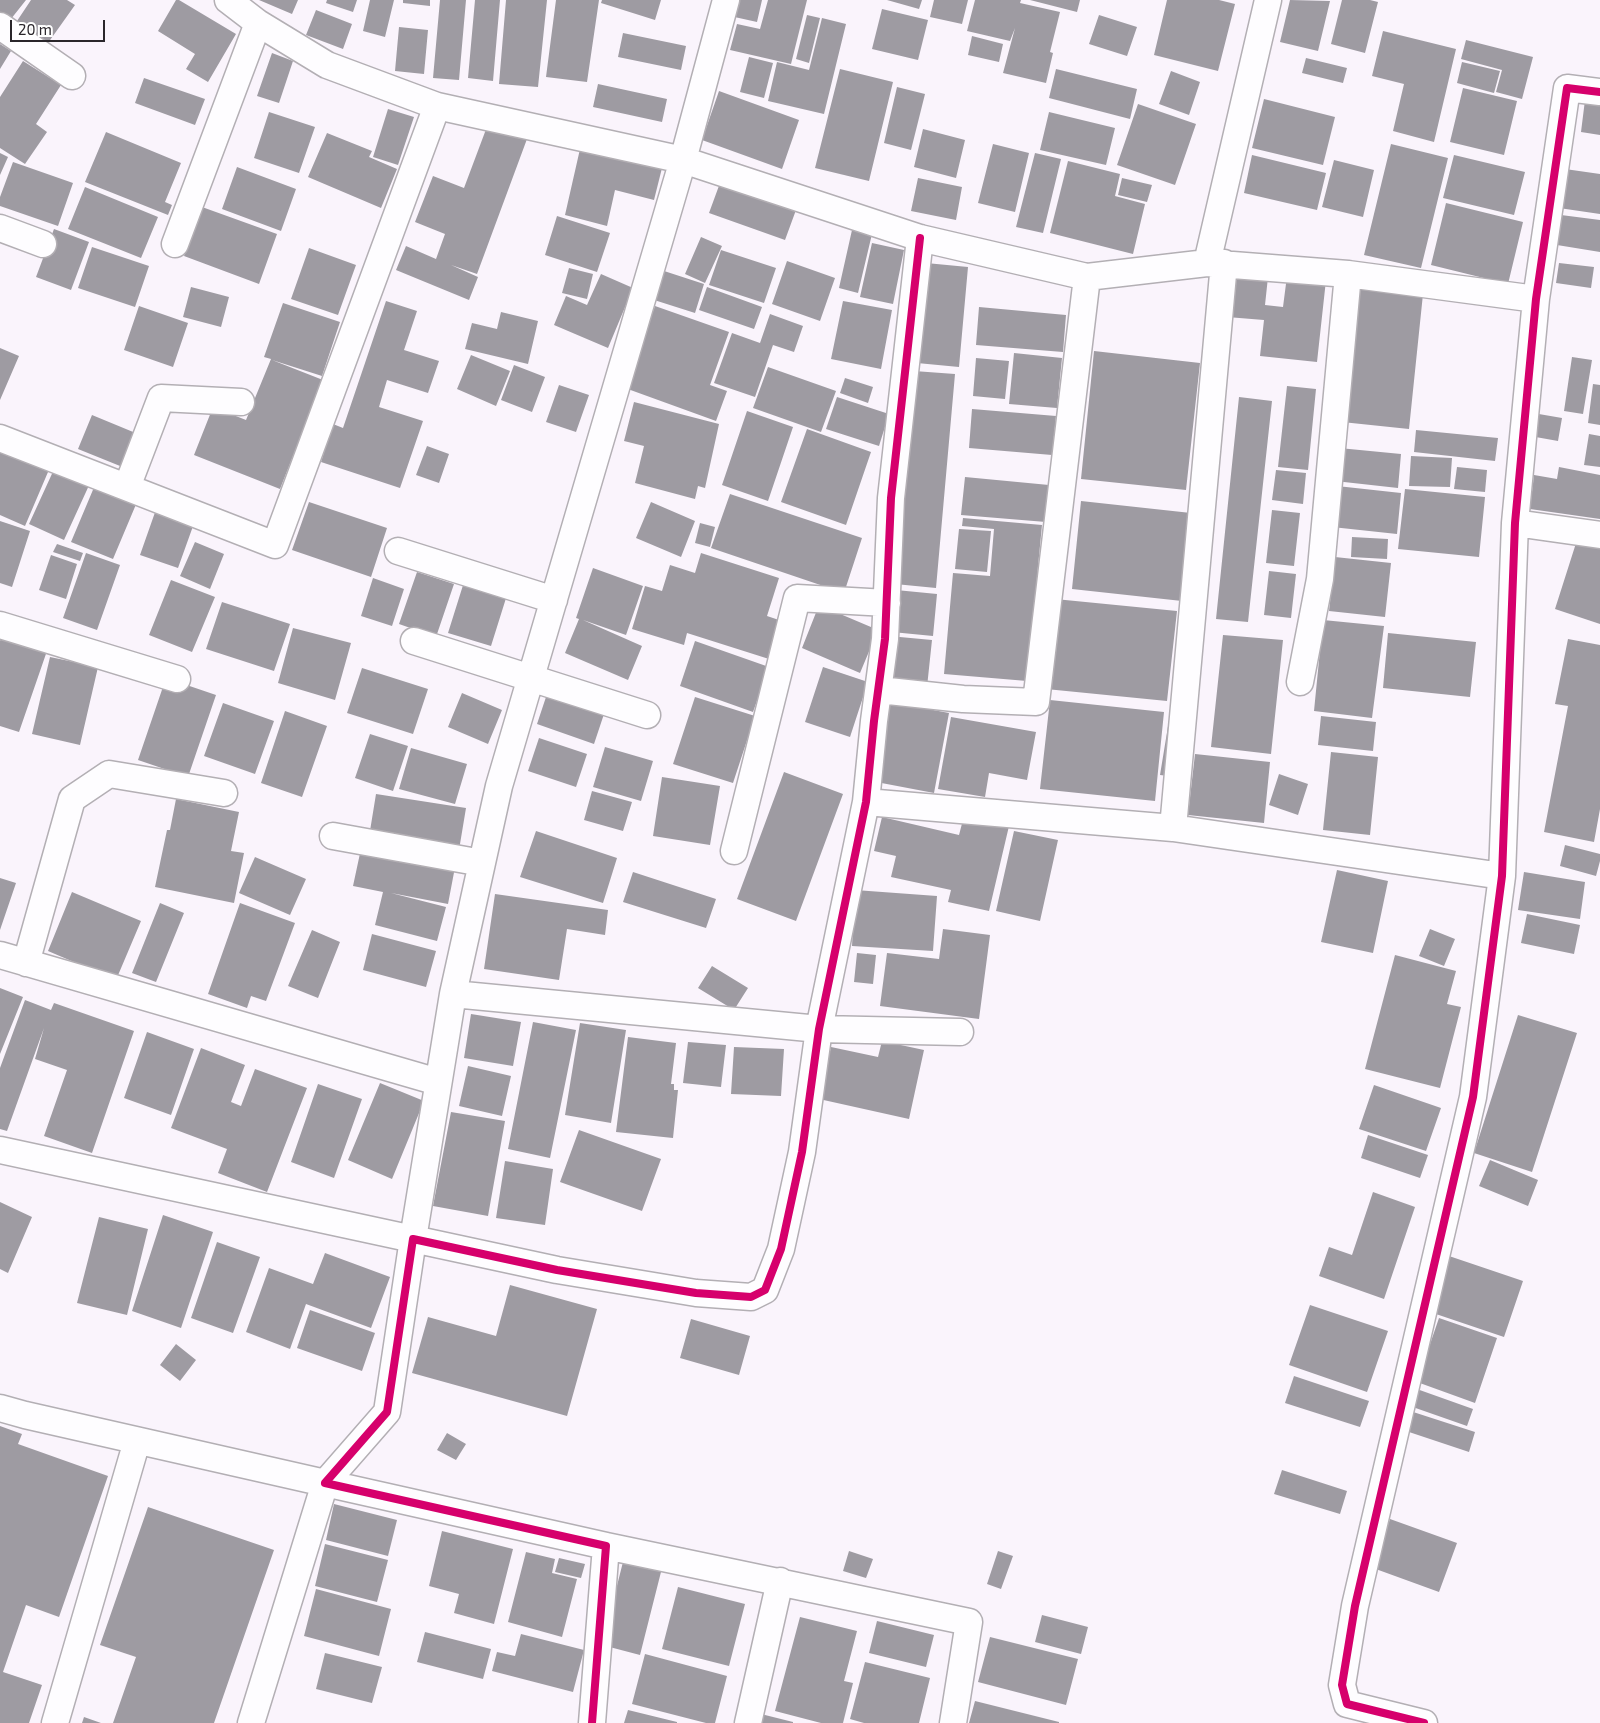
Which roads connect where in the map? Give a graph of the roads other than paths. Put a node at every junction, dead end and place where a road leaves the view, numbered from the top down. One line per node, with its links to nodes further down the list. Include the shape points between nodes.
1 (228, 0): 4 (street)
2 (726, 0): 9 (street)
3 (1268, 0): 14 (street)
4 (258, 23): 8 (street, via 327,65); 13 (street)
5 (0, 26): 6 (street)
6 (72, 76)
7 (1600, 92): 17 (street, via 1567,88)
8 (437, 106): 9 (street); 20 (street, via 275,545)
9 (683, 160): 11 (street); 24 (street)
10 (0, 228): 12 (street)
11 (920, 238): 16 (street); 25 (street, via 891,498)
12 (42, 244)
13 (175, 244)
14 (1216, 263): 15 (street); 16 (street); 35 (street)
15 (1348, 274): 17 (street); 30 (street, via 1320,579)
16 (1087, 277): 31 (street, via 1036,702 963,699)
17 (1536, 299): 21 (street)
18 (241, 402): 20 (street, via 161,398)
19 (0, 438): 20 (street)
20 (127, 488)
21 (1516, 523): 22 (street); 39 (street)
22 (1600, 535)
23 (398, 551): 24 (street)
24 (554, 600): 28 (street)
25 (886, 603): 31 (street); 37 (street, via 797,598)
26 (0, 625): 29 (street)
27 (414, 641): 28 (street)
28 (531, 678): 32 (street); 38 (street, via 499,786)
29 (178, 679)
30 (1300, 682)
31 (879, 690): 34 (street)
32 (647, 715)
33 (224, 793): 41 (street, via 109,774 72,799)
34 (866, 802): 35 (street); 43 (street)
35 (1173, 828): 39 (street)
36 (333, 836): 38 (street)
37 (734, 851)
38 (482, 863): 42 (street)
39 (1502, 876): 58 (street, via 1473,1097 1355,1606 1342,1685 1346,1704)
40 (0, 955): 41 (street)
41 (26, 963): 45 (street)
42 (453, 994): 43 (street); 45 (street)
43 (819, 1029): 44 (street); 47 (street, via 802,1152 781,1249 765,1290 751,1297 696,1293 557,1270)
44 (960, 1032)
45 (438, 1082): 47 (street)
46 (0, 1150): 47 (street)
47 (413, 1240): 50 (street, via 387,1412)
48 (0, 1408): 49 (street)
49 (137, 1441): 50 (street); 53 (street)
50 (325, 1484): 51 (street); 54 (street)
51 (606, 1546): 52 (street); 55 (street)
52 (780, 1582): 56 (street); 57 (street, via 969,1622)
53 (55, 1723)
54 (251, 1723)
55 (592, 1723)
56 (748, 1723)
57 (952, 1723)
58 (1424, 1723)

